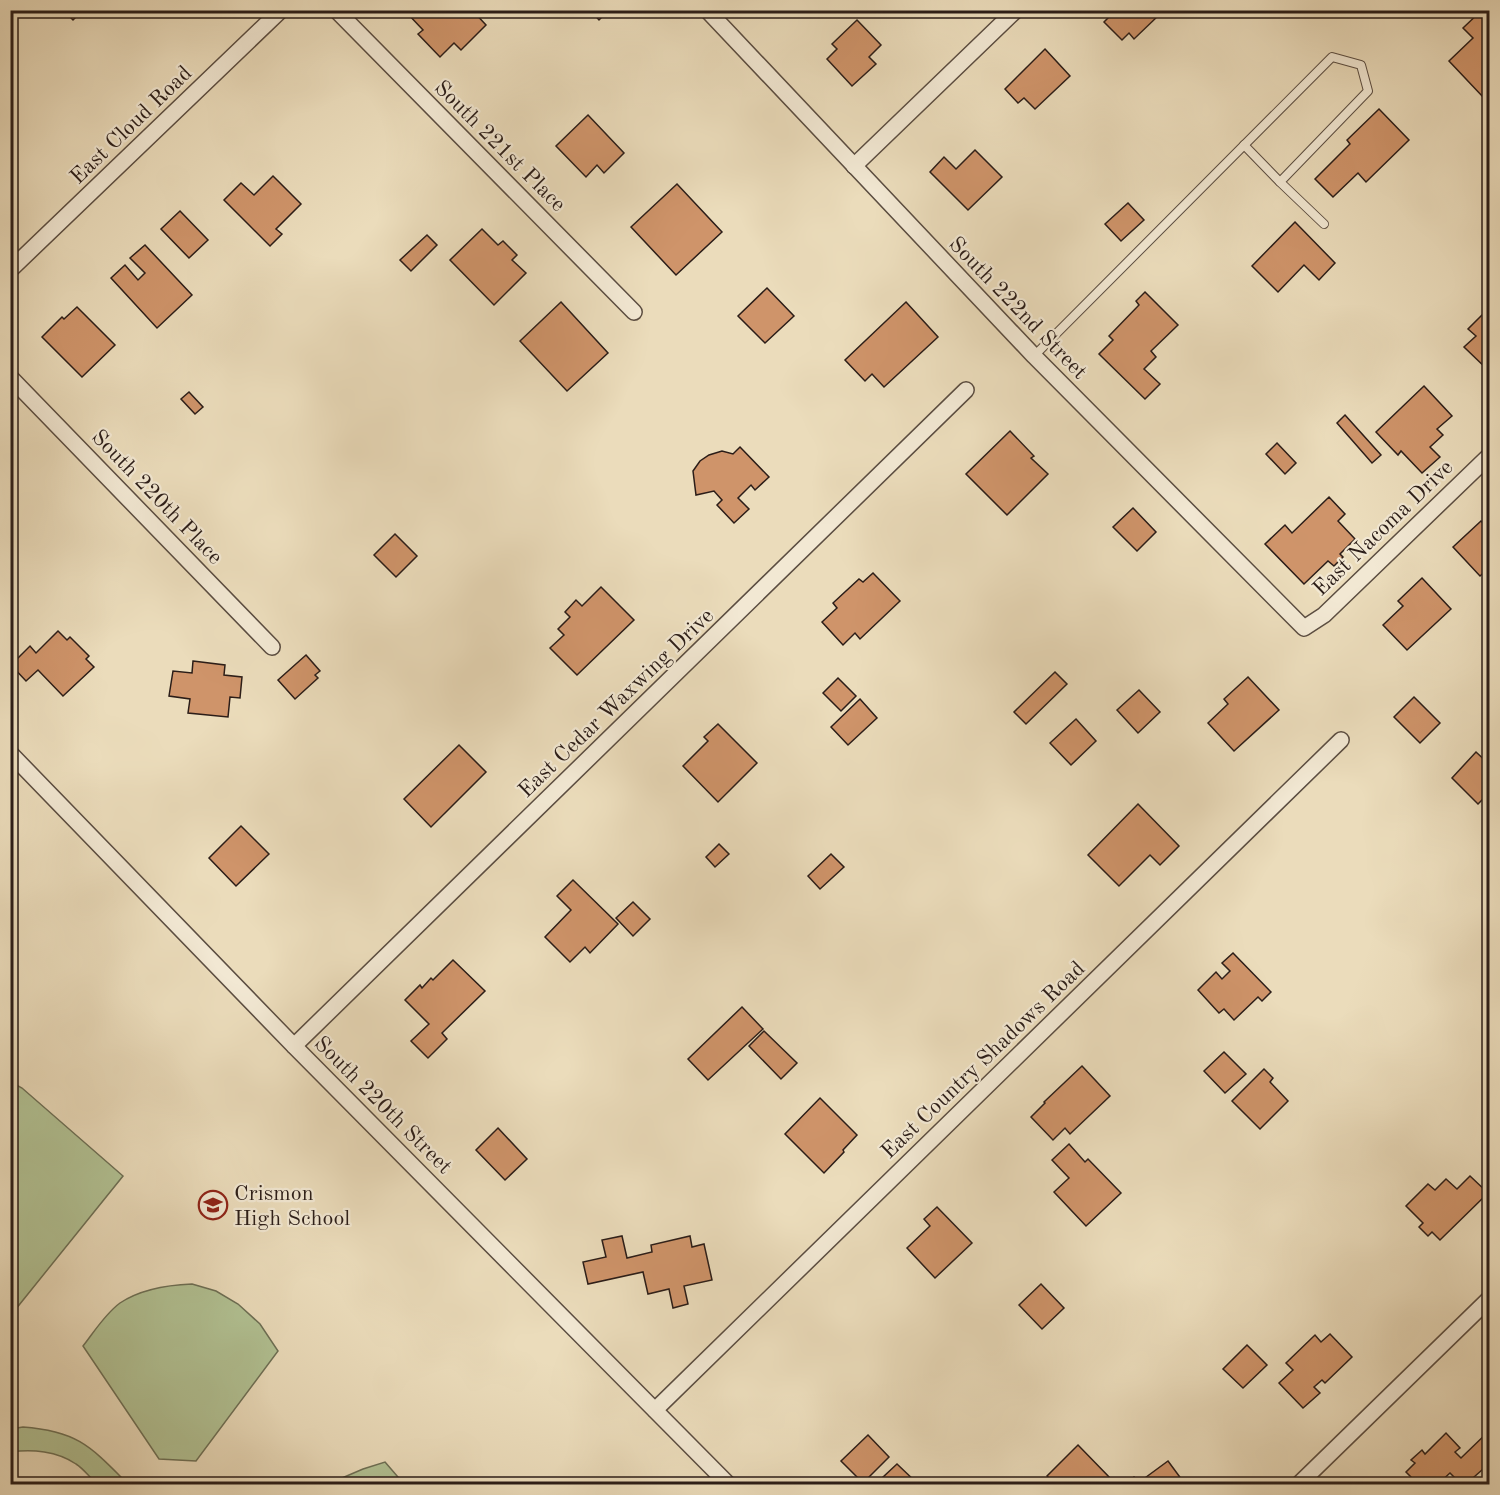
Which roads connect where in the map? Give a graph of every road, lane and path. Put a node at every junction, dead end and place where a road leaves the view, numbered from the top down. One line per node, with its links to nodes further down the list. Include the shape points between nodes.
1 (281, 10): 9 (street, East Cloud Road)
2 (336, 10): 10 (street, South 221st Place)
3 (707, 10): 6 (street, South 222nd Street)
4 (1016, 10): 6 (street)
5 (1245, 145): 7 (lane); 7 (lane, via 1332,57 1360,65 1368,91); 11 (lane)
6 (854, 166): 11 (street, South 222nd Street)
7 (1280, 182): 8 (lane)
8 (1324, 224)
9 (10, 270)
10 (634, 312)
11 (1034, 356): 15 (street, South 222nd Street)
12 (10, 377): 16 (street, South 220th Place)
13 (966, 390): 19 (street, East Cedar Waxwing Drive)
14 (1490, 455): 15 (street, East Nacoma Drive, via 1324,615)
15 (1304, 628)
16 (272, 647)
17 (1341, 740): 21 (street, East Country Shadows Road)
18 (10, 753): 19 (street, South 220th Street)
19 (294, 1046): 21 (street, South 220th Street)
20 (1490, 1298): 23 (street)
21 (655, 1410): 22 (street, South 220th Street)
22 (728, 1485)
23 (1299, 1485)

